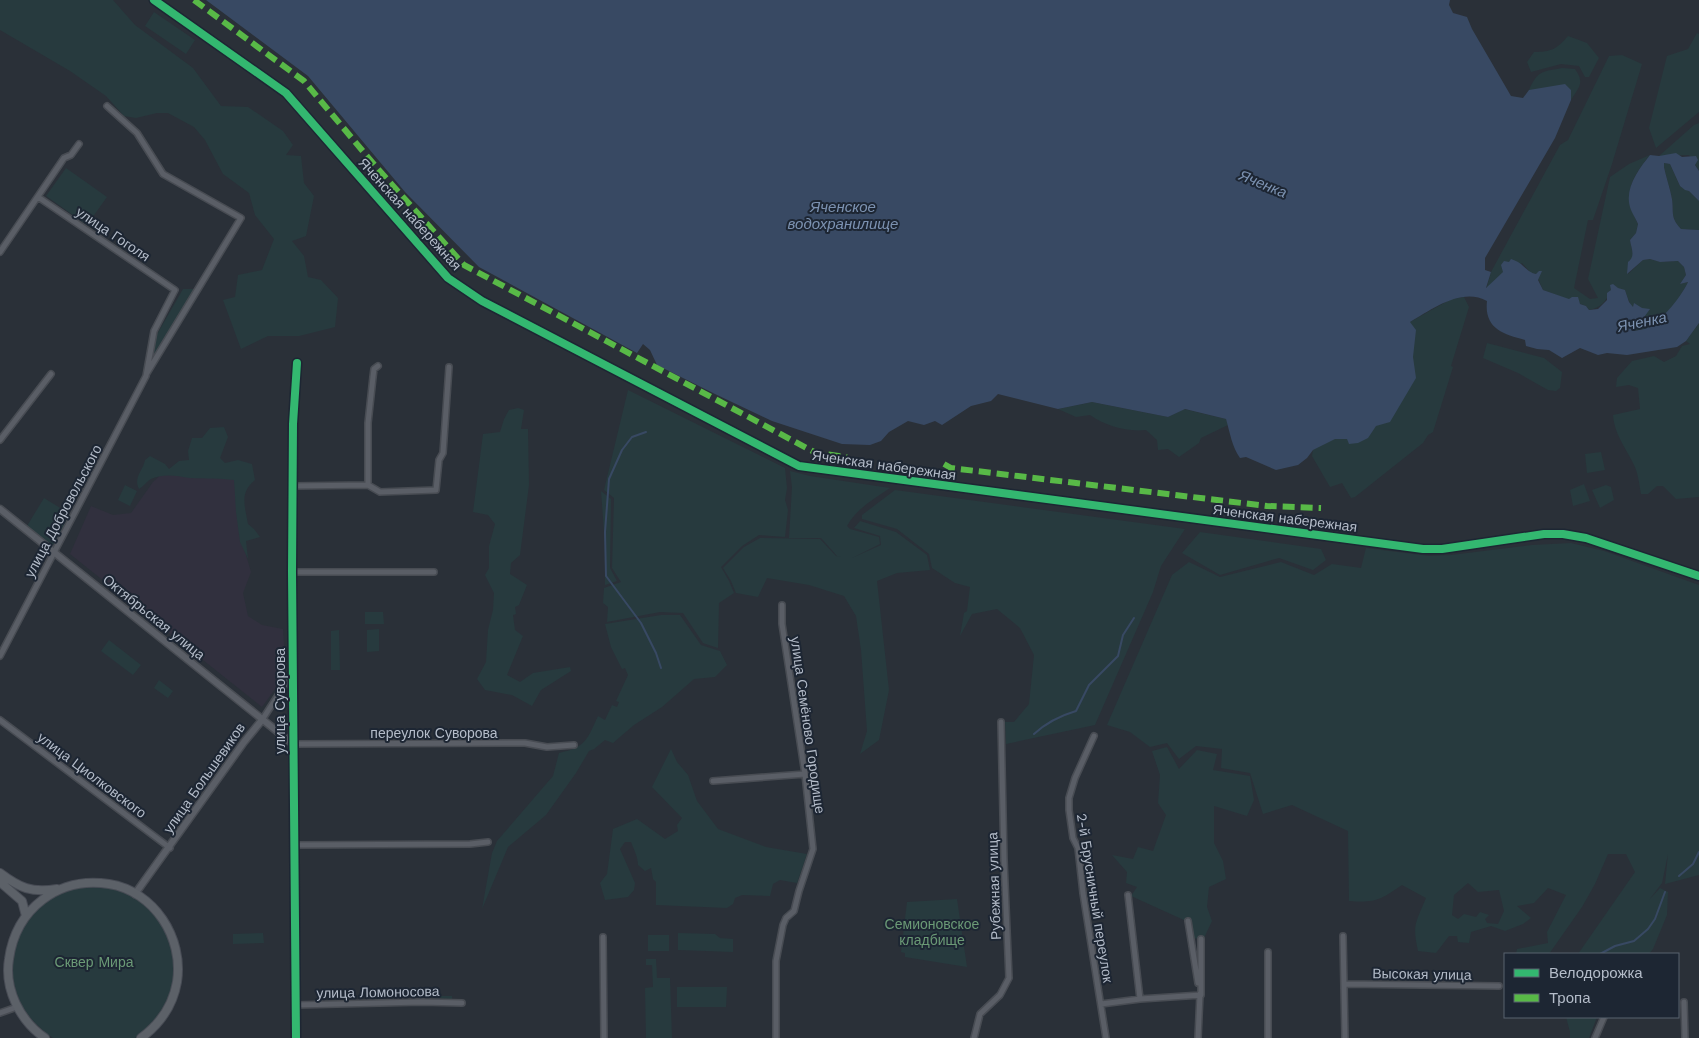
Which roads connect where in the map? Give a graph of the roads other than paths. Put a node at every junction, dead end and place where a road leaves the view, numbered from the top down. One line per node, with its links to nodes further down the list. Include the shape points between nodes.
1 (154, 0): 19 (street, Яченская набережная, via 286,93 448,278 482,302 799,466 1423,549 1562,534 1586,538)
2 (107, 106): 11 (street, улица Добровольского, via 137,133 163,174 241,218)
3 (80, 144): 4 (street, via 64,158)
4 (38, 197): 5 (street); 6 (street, улица Гоголя)
5 (0, 252)
6 (175, 290): 11 (street, улица Добровольского, via 154,330)
7 (297, 363): 14 (street, улица Суворова)
8 (378, 366): 13 (street, via 374,369 368,422)
9 (450, 367): 13 (street, via 443,453 439,460 436,490 380,492)
10 (52, 374): 12 (street)
11 (146, 376): 16 (street, улица Добровольского)
12 (0, 440)
13 (368, 485): 14 (street)
14 (292, 486): 17 (street, улица Суворова)
15 (0, 509): 16 (street, Октябрьская улица)
16 (53, 552): 21 (street, улица Добровольского); 24 (street, Октябрьская улица)
17 (292, 572): 18 (street); 22 (street, улица Суворова)
18 (434, 572)
19 (1699, 576)
20 (782, 604): 29 (street, улица Семёново Городище, via 782,624)
21 (0, 656)
22 (293, 676): 24 (street, улица Большевиков); 27 (street, улица Суворова)
23 (0, 720): 33 (street, улица Циолковского)
24 (262, 720): 27 (street, Октябрьская улица); 33 (street, улица Большевиков)
25 (1001, 722): 61 (street, Рубежная улица, via 1009,978 1000,995 980,1014)
26 (1094, 736): 51 (street, 2-й Брусничный переулок, via 1075,778 1069,810 1073,838 1078,848)
27 (293, 744): 28 (street, переулок Суворова); 32 (street, улица Суворова)
28 (574, 745)
29 (805, 774): 30 (street); 60 (street, улица Семёново Городище, via 813,849 794,911 782,925 776,962)
30 (713, 781)
31 (488, 842): 32 (street)
32 (293, 845): 52 (street, улица Суворова)
33 (170, 848): 37 (street, улица Большевиков)
34 (0, 873): 36 (main road, via 16,885 31,890)
35 (0, 882): 39 (main road, via 22,901)
36 (66, 887): 37 (main road, via 82,883 109,884); 39 (main road, via 36,904)
37 (135, 894): 57 (main road, via 157,912 167,926 178,957 177,984 170,1006 161,1020)
38 (1128, 895): 48 (street)
39 (26, 916): 53 (main road, via 14,938 8,962)
40 (1188, 921): 47 (street)
41 (1343, 936): 45 (street)
42 (603, 937): 59 (street)
43 (1201, 939): 47 (street)
44 (1268, 952): 64 (street)
45 (1345, 984): 46 (street, Высокая улица); 65 (street)
46 (1499, 986)
47 (1201, 995): 48 (street); 63 (street)
48 (1140, 999): 51 (street)
49 (1684, 1002): 67 (street)
50 (462, 1003): 52 (street, улица Ломоносова)
51 (1101, 1004): 62 (street, 2-й Брусничный переулок)
52 (295, 1005): 58 (street, улица Суворова)
53 (17, 1007): 54 (street); 56 (main road)
54 (0, 1013)
55 (1604, 1018): 66 (street)
56 (45, 1038)
57 (141, 1038)
58 (296, 1038)
59 (604, 1038)
60 (776, 1038)
61 (974, 1038)
62 (1106, 1038)
63 (1198, 1038)
64 (1268, 1038)
65 (1345, 1038)
66 (1595, 1038)
67 (1685, 1038)

